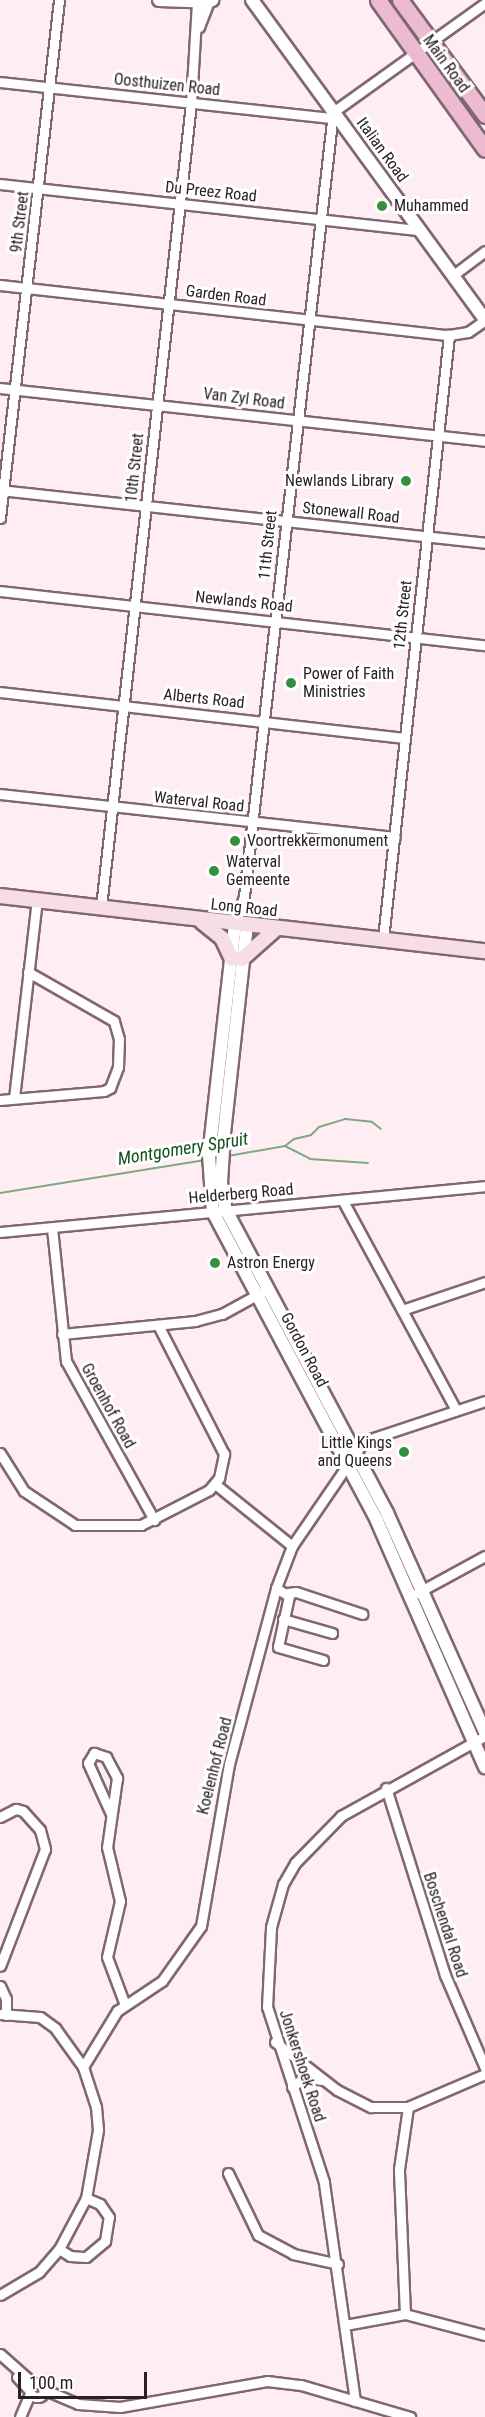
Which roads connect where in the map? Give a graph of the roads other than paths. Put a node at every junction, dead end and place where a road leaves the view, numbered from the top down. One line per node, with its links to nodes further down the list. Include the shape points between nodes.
1 (59, 0): 11 (street, 9th Street)
2 (159, 0): 6 (street)
3 (252, 0): 13 (street, Italian Road)
4 (378, 0): 9 (main road, Main Road)
5 (400, 0): 8 (main road, Main Road)
6 (201, 1): 12 (street, 10th Street)
7 (485, 3): 8 (street)
8 (431, 41): 9 (street); 14 (main road, Main Road)
9 (415, 52): 13 (street); 15 (main road, Main Road)
10 (0, 82): 11 (street, Oosthuizen Road)
11 (49, 87): 12 (street, Oosthuizen Road); 17 (street, 9th Street)
12 (191, 103): 13 (street, Oosthuizen Road); 18 (street, 10th Street)
13 (332, 115): 19 (street, 11th Street); 20 (street, Italian Road)
14 (485, 115)
15 (485, 148)
16 (0, 184): 17 (street, Du Preez Road)
17 (39, 188): 18 (street, Du Preez Road); 24 (street, 9th Street)
18 (179, 204): 19 (street, Du Preez Road); 25 (street, 10th Street)
19 (320, 220): 20 (street, Du Preez Road); 26 (street, 11th Street)
20 (419, 230): 22 (street, Italian Road)
21 (485, 251): 22 (street)
22 (452, 276): 27 (street, Italian Road)
23 (0, 285): 24 (street, Garden Road)
24 (27, 288): 25 (street, Garden Road); 30 (street, 9th Street)
25 (168, 304): 26 (street, Garden Road); 31 (street, 10th Street)
26 (309, 320): 28 (street, Garden Road); 32 (street, 11th Street)
27 (485, 320): 28 (street, via 468,332)
28 (449, 335): 33 (street, 12th Street)
29 (0, 388): 30 (street, Van Zyl Road)
30 (16, 390): 31 (street, Van Zyl Road); 35 (street, 9th Street)
31 (156, 404): 32 (street, Van Zyl Road); 36 (street, 10th Street)
32 (297, 421): 33 (street, Van Zyl Road); 38 (street, 11th Street)
33 (438, 437): 34 (street, Van Zyl Road); 39 (street, 12th Street)
34 (485, 441)
35 (1, 490): 36 (street, Stonewall Road); 37 (street, 9th Street)
36 (147, 504): 38 (street, Stonewall Road); 42 (street, 10th Street)
37 (0, 518)
38 (286, 521): 39 (street, Stonewall Road); 43 (street, 11th Street)
39 (427, 536): 40 (street, Stonewall Road); 44 (street, 12th Street)
40 (485, 543)
41 (0, 591): 42 (street, Newlands Road)
42 (134, 606): 43 (street, Newlands Road); 47 (street, 10th Street)
43 (275, 621): 44 (street, Newlands Road); 48 (street, 11th Street)
44 (416, 637): 45 (street, Newlands Road); 49 (street, 12th Street)
45 (485, 645)
46 (0, 692): 47 (street, Alberts Road)
47 (123, 705): 48 (street, Alberts Road); 51 (street, 10th Street)
48 (264, 721): 49 (street, Alberts Road); 52 (street, 11th Street)
49 (404, 738): 53 (street, 12th Street)
50 (0, 794): 51 (street, Waterval Road)
51 (111, 808): 52 (street, Waterval Road); 56 (street, 10th Street)
52 (252, 823): 53 (street, Waterval Road); 58 (street, 11th Street)
53 (395, 837): 60 (street, 12th Street)
54 (0, 896): 55 (main road, Long Road)
55 (37, 900): 56 (main road, Long Road); 63 (street)
56 (101, 908): 57 (main road, Long Road)
57 (196, 919): 58 (main road, Long Road); 62 (main road, via 222,938)
58 (241, 925): 59 (main road, Long Road); 62 (street, Gordon Road)
59 (277, 928): 60 (main road, Long Road); 62 (main road)
60 (383, 939): 61 (main road, Long Road)
61 (485, 951)
62 (237, 959): 68 (street, Gordon Road, via 222,1157); 69 (street, Gordon Road, via 209,1159)
63 (28, 972): 64 (street); 64 (street, via 114,1021 119,1039 118,1067 110,1088 104,1091)
64 (14, 1098): 65 (street)
65 (0, 1100)
66 (485, 1186): 67 (street, Helderberg Road)
67 (343, 1201): 68 (street, Helderberg Road); 74 (street)
68 (226, 1210): 69 (street, Helderberg Road); 73 (street, Gordon Road)
69 (213, 1212): 70 (street, Helderberg Road); 73 (street, Gordon Road)
70 (52, 1228): 71 (street, Helderberg Road); 76 (street, Groenhof Road)
71 (0, 1232)
72 (485, 1282): 74 (street)
73 (261, 1293): 75 (street, via 210,1318); 79 (street, Gordon Road); 81 (street, Gordon Road)
74 (402, 1310): 78 (street)
75 (158, 1325): 76 (street); 82 (street, via 220,1442 225,1460)
76 (62, 1334): 83 (street, Groenhof Road, via 66,1361)
77 (485, 1401): 78 (street)
78 (456, 1410): 79 (street, via 368,1439)
79 (356, 1450): 81 (street, Koelenhof Road); 87 (street, Gordon Road)
80 (0, 1453): 83 (street, via 24,1491 63,1520 119,1527)
81 (347, 1464): 84 (street, Koelenhof Road); 89 (street, Gordon Road)
82 (215, 1484): 83 (street); 84 (street)
83 (154, 1520)
84 (292, 1546): 86 (street, Koelenhof Road)
85 (485, 1557): 87 (street)
86 (276, 1588): 88 (street); 101 (street, Koelenhof Road, via 218,1811 201,1926 162,1981)
87 (422, 1590): 89 (street); 94 (street, Gordon Road)
88 (288, 1593): 90 (street, via 296,1592); 91 (street)
89 (410, 1596): 94 (street, Gordon Road)
90 (362, 1614)
91 (284, 1619): 92 (street); 93 (street, via 278,1647)
92 (332, 1633)
93 (323, 1659)
94 (481, 1736): 95 (street, Gordon Road); 96 (street, Jonkershoek Road)
95 (485, 1767)
96 (386, 1788): 103 (street, Jonkershoek Road, via 341,1816 316,1838 283,1884 271,1927 266,1976 267,2007); 105 (street, Boschendal Road, via 445,1975)
97 (111, 1814): 97 (street, via 88,1766 88,1758 94,1753 106,1757 117,1778); 101 (street, via 108,1855 120,1901 108,1957)
98 (0, 1817): 99 (street, via 16,1809 23,1811 39,1830 45,1849)
99 (0, 1965)
100 (0, 1986): 102 (street, via 6,1999)
101 (125, 2005): 104 (street, Koelenhof Road)
102 (3, 2014): 104 (street, via 48,2021)
103 (275, 2042): 107 (street); 108 (street, Jonkershoek Road)
104 (83, 2067): 111 (street, via 96,2107 98,2130)
105 (485, 2068)
106 (485, 2074): 109 (street)
107 (329, 2083): 108 (street, via 309,2076); 109 (street, via 362,2104 387,2109)
108 (292, 2087): 113 (street, Jonkershoek Road, via 324,2182)
109 (408, 2106): 115 (street, via 399,2169)
110 (228, 2173): 113 (street, via 258,2235 293,2254)
111 (86, 2198): 112 (street); 112 (street, via 100,2204 109,2217 105,2241 86,2257 70,2256)
112 (58, 2249): 114 (street, via 39,2272)
113 (338, 2264): 116 (street, Jonkershoek Road)
114 (0, 2295)
115 (405, 2314): 116 (street); 117 (street)
116 (345, 2325): 121 (street, Jonkershoek Road)
117 (485, 2335)
118 (0, 2354): 120 (street)
119 (0, 2361): 120 (street)
120 (36, 2391): 121 (street, via 78,2404 120,2407 267,2381 301,2385); 122 (street)
121 (355, 2401): 123 (street)
122 (23, 2413)
123 (410, 2417)

